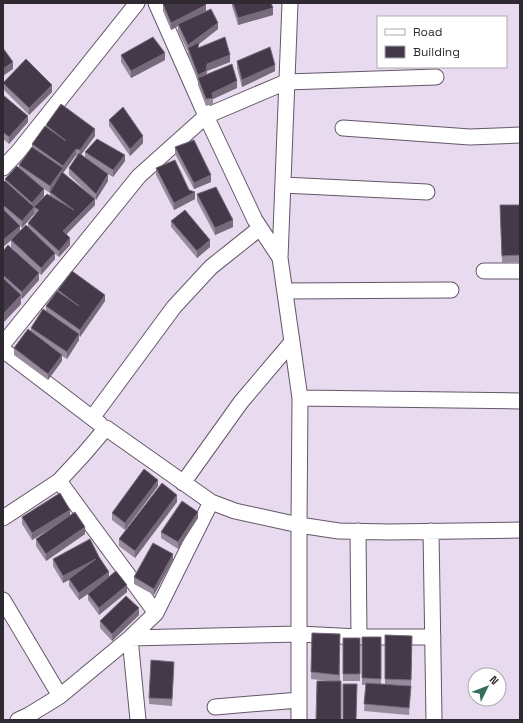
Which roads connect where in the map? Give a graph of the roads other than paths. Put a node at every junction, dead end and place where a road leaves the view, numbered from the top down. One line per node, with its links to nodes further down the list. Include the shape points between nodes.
1 (137, 3): 9 (street)
2 (156, 3): 6 (street)
3 (290, 3): 5 (street)
4 (436, 77): 5 (street)
5 (286, 82): 6 (street); 10 (street)
6 (206, 116): 12 (street); 19 (street, via 139,176)
7 (343, 128): 8 (street, via 470,137)
8 (520, 135)
9 (3, 168)
10 (283, 185): 11 (street); 13 (street)
11 (427, 192)
12 (260, 228): 13 (street); 23 (street, via 211,267 174,307)
13 (280, 258): 17 (street)
14 (484, 271): 15 (street)
15 (520, 271)
16 (451, 290): 17 (street)
17 (285, 292): 18 (street)
18 (291, 343): 21 (street); 26 (street, via 241,402)
19 (3, 344)
20 (3, 350): 23 (street)
21 (300, 398): 22 (street); 29 (street)
22 (520, 400)
23 (92, 418): 24 (street)
24 (106, 428): 25 (street); 26 (street)
25 (59, 481): 28 (street); 34 (street)
26 (183, 483): 27 (street)
27 (211, 502): 29 (street, via 235,511); 34 (street)
28 (3, 518)
29 (300, 525): 31 (street); 35 (street)
30 (520, 530): 32 (street)
31 (358, 531): 32 (street); 36 (street)
32 (431, 531): 37 (street)
33 (3, 600): 39 (street)
34 (156, 613): 38 (street)
35 (299, 634): 36 (street); 38 (street); 40 (street)
36 (359, 637): 37 (street)
37 (433, 637): 45 (street)
38 (130, 638): 39 (street); 43 (street)
39 (60, 696): 42 (street)
40 (299, 700): 41 (street); 44 (street)
41 (215, 707)
42 (18, 720)
43 (138, 720)
44 (299, 720)
45 (434, 720)

